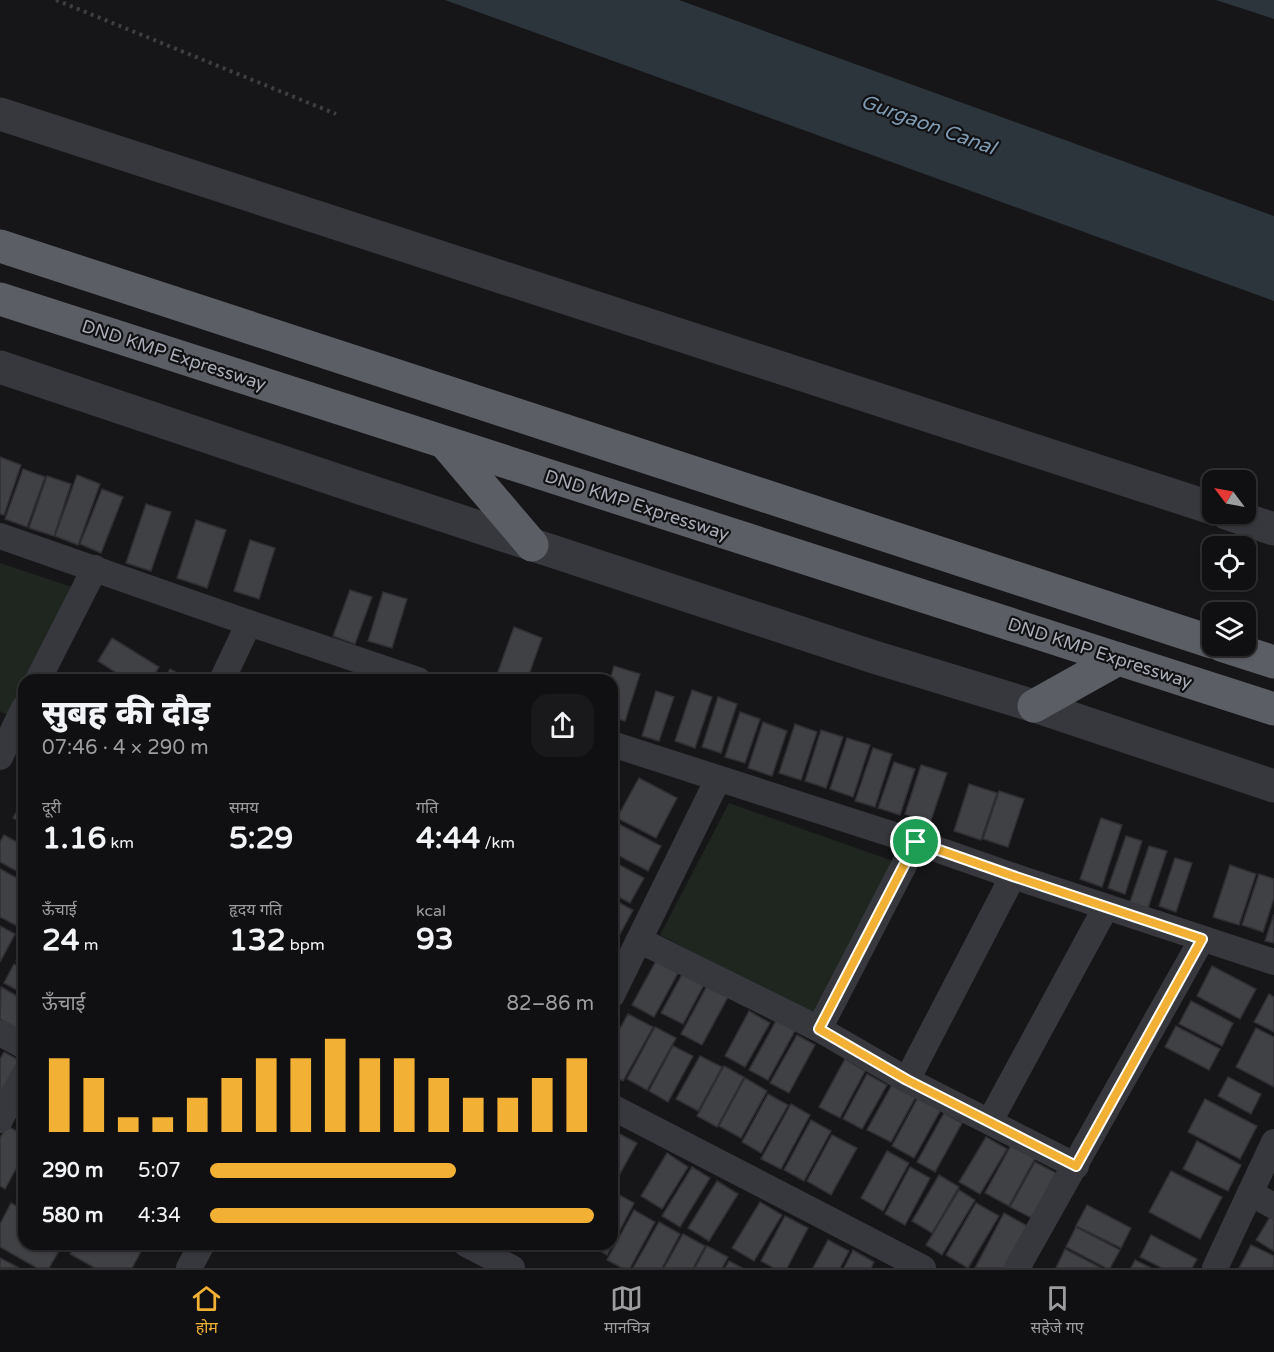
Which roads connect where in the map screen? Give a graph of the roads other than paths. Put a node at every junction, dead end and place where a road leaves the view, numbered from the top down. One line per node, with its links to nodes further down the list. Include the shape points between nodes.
1 (0, 114): 6 (street)
2 (0, 246): 13 (highway)
3 (0, 299): 5 (highway, DND KMP Expressway)
4 (0, 367): 10 (street)
5 (446, 444): 10 (highway); 15 (highway, DND KMP Expressway)
6 (1202, 505)
7 (1256, 523): 8 (street)
8 (1274, 529)
9 (0, 536): 11 (street)
10 (532, 545): 20 (street)
11 (95, 568): 12 (street); 17 (street)
12 (249, 623): 18 (street); 19 (street)
13 (1202, 639)
14 (1255, 656): 16 (highway)
15 (1118, 659): 20 (highway); 21 (highway, DND KMP Expressway)
16 (1274, 662)
17 (41, 674)
18 (225, 674)
19 (400, 674)
20 (1034, 706): 26 (street)
21 (1274, 710)
22 (12, 719): 24 (street)
23 (618, 746): 25 (street)
24 (0, 757)
25 (718, 779): 27 (street); 31 (street)
26 (1274, 786)
27 (916, 842): 28 (street); 34 (street)
28 (1013, 876): 29 (street); 37 (street)
29 (1106, 907): 30 (street); 41 (street)
30 (1202, 939): 32 (street); 43 (street)
31 (639, 940): 33 (street); 34 (street)
32 (1274, 962)
33 (618, 983)
34 (819, 1029): 37 (street)
35 (0, 1033): 36 (street)
36 (18, 1043)
37 (907, 1080): 41 (street)
38 (18, 1087): 40 (street)
39 (618, 1110): 50 (street)
40 (0, 1120)
41 (990, 1121): 43 (street)
42 (1274, 1142): 44 (street)
43 (1076, 1166): 51 (street)
44 (1250, 1193): 45 (street); 52 (street)
45 (1274, 1206)
46 (199, 1250): 49 (street)
47 (477, 1250): 48 (street)
48 (509, 1267)
49 (189, 1268)
50 (923, 1268)
51 (1017, 1268)
52 (1215, 1268)

